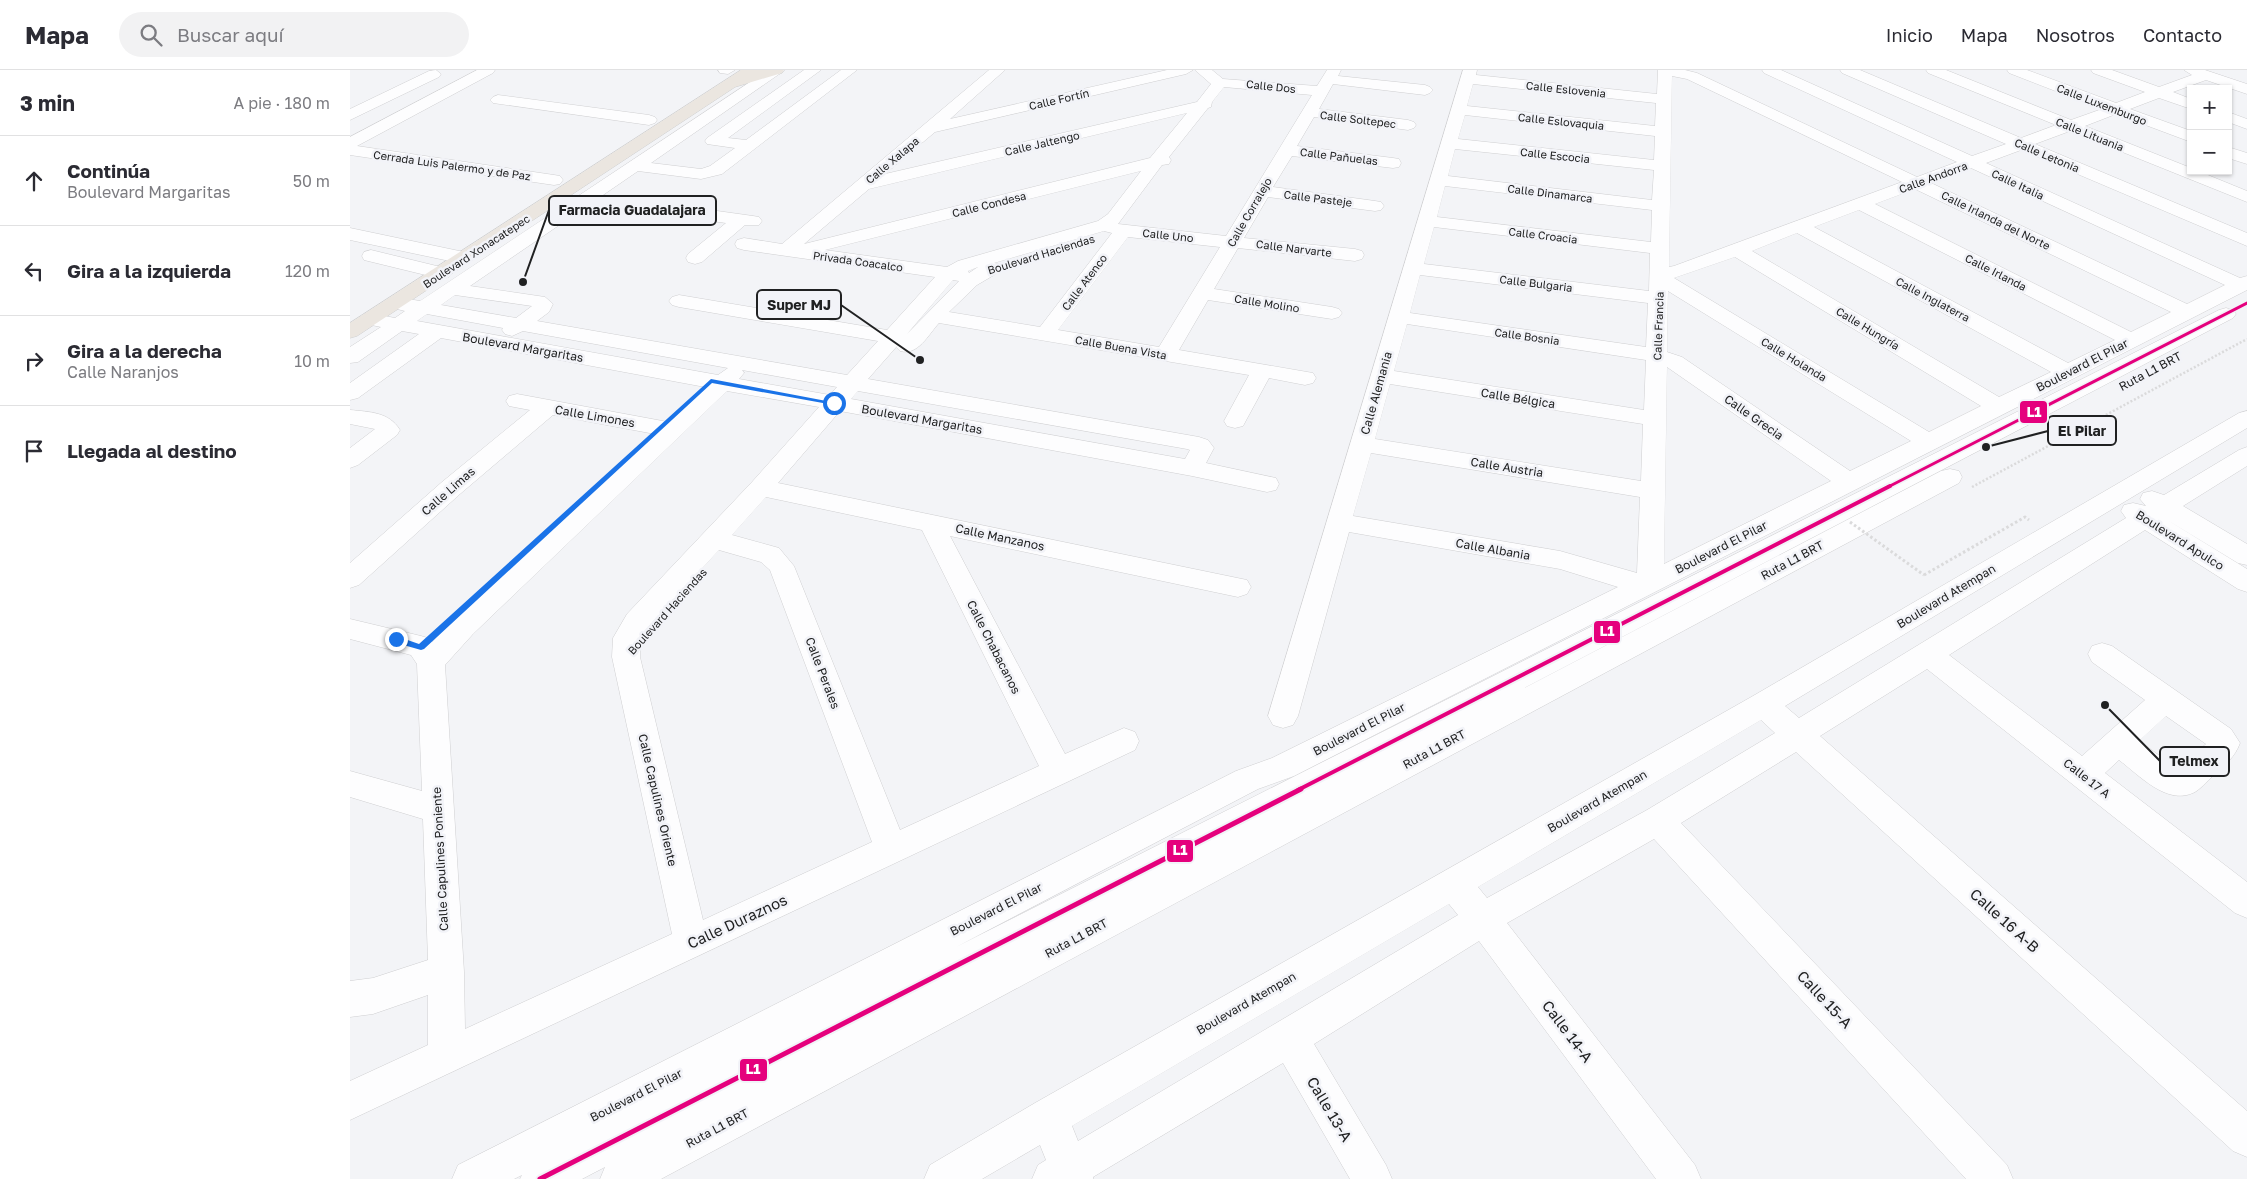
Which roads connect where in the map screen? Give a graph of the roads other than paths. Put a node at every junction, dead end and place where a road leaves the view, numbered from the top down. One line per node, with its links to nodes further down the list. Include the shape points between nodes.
1 (488, 70): 43 (street)
2 (751, 70): 18 (main road, Boulevard Xonacatepec)
3 (777, 70): 18 (main road); 40 (street)
4 (814, 70): 42 (street)
5 (850, 70): 46 (street)
6 (1015, 70): 15 (street)
7 (1186, 70): 38 (street, Calle Fortín)
8 (1202, 70): 21 (street)
9 (1666, 70): 25 (street, Calle Francia); 59 (street, Calle Irlanda del Norte, via 1692,76)
10 (1768, 70): 54 (street, Calle Italia)
11 (1847, 70): 45 (street, Calle Letonia)
12 (1933, 70): 37 (street, Calle Lituania)
13 (2014, 70): 29 (street, Calle Luxemburgo)
14 (2098, 70): 24 (street)
15 (996, 72): 38 (street, Calle Xalapa)
16 (2199, 73): 22 (street); 24 (street, Calle Andorra)
17 (434, 74): 32 (street)
18 (727, 74): 34 (main road, Boulevard Xonacatepec); 62 (main road, Boulevard Xonacatepec)
19 (1468, 75): 25 (street, Calle Eslovenia); 30 (street, Calle Alemania)
20 (1328, 80): 21 (street, Calle Dos); 23 (street, Calle Dos); 31 (street, Calle Corralejo)
21 (1228, 81): 28 (street, Boulevard Haciendas); 50 (street)
22 (2247, 89)
23 (1425, 90)
24 (2160, 93): 27 (street); 29 (street, Calle Andorra)
25 (1664, 99): 39 (street, Calle Francia)
26 (498, 100): 34 (street)
27 (2187, 103)
28 (1201, 106): 52 (street, Boulevard Haciendas); 61 (street, Calle Jaltengo)
29 (2116, 109): 37 (street, Calle Andorra); 41 (street, Calle Luxemburgo)
30 (1458, 110): 39 (street, Calle Eslovaquia); 44 (street, Calle Alemania)
31 (1309, 112): 36 (street, Calle Soltepec); 48 (street, Calle Corralejo)
32 (350, 115)
33 (2232, 118): 35 (street)
34 (649, 120): 57 (main road, Boulevard Xonacatepec)
35 (2247, 124)
36 (1408, 125)
37 (2071, 126): 45 (street, Calle Andorra); 65 (street, Calle Lituania)
38 (931, 128): 61 (street, Calle Xalapa)
39 (1664, 132): 56 (street, Calle Francia)
40 (679, 136): 42 (street); 55 (street)
41 (2187, 136)
42 (713, 141): 46 (street)
43 (350, 143)
44 (1448, 143): 56 (street, Calle Escocia); 58 (street, Calle Alemania)
45 (2021, 144): 54 (street, Calle Andorra); 74 (street, Calle Letonia)
46 (749, 145): 55 (street, via 708,173)
47 (350, 150): 57 (street, Cerrada Luis Palermo y de Paz)
48 (1286, 150): 53 (street, Calle Pañuelas); 63 (street, Calle Corralejo)
49 (2232, 153): 51 (street)
50 (1180, 156): 52 (street, Calle Condesa); 72 (street, via 1132,220)
51 (2247, 159)
52 (1156, 162): 72 (street, Boulevard Haciendas, via 1114,218); 81 (street, Calle Condesa)
53 (1393, 163)
54 (1972, 163): 59 (street, Calle Andorra); 92 (street, Calle Italia)
55 (635, 166): 60 (street)
56 (1662, 166): 69 (street, Calle Francia)
57 (554, 180): 64 (main road, Boulevard Xonacatepec)
58 (1438, 180): 69 (street, Calle Dinamarca); 70 (street, Calle Alemania)
59 (1918, 183): 67 (street, Calle Andorra); 98 (street, Calle Irlanda del Norte)
60 (607, 185): 62 (main road); 66 (street)
61 (862, 185): 81 (street, Calle Xalapa)
62 (570, 190): 78 (main road, Boulevard Xonacatepec)
63 (1261, 191): 68 (street, Calle Pasteje); 75 (street, Calle Corralejo)
64 (529, 196)
65 (2247, 197)
66 (587, 198): 84 (street, via 747,220); 91 (street)
67 (1860, 204): 71 (street, Calle Andorra); 110 (street, Calle Irlanda)
68 (1375, 206)
69 (1661, 206): 77 (street, Calle Francia)
70 (1426, 221): 77 (street, Calle Croacia); 86 (street, Calle Alemania)
71 (1799, 227): 79 (street, Calle Andorra); 118 (street, Calle Inglaterra)
72 (1116, 229): 75 (street, Calle Uno); 87 (street, Boulevard Haciendas, via 980,260); 89 (street, Boulevard Haciendas); 108 (street, Calle Atenco)
73 (350, 234): 82 (street)
74 (2247, 240)
75 (1232, 241): 83 (street, Calle Narvarte); 93 (street, Calle Corralejo)
76 (744, 244): 81 (street, Privada Coacalco)
77 (1660, 249): 88 (street, Calle Francia)
78 (460, 250): 82 (street); 91 (main road, Boulevard Xonacatepec)
79 (1737, 250): 88 (street, Calle Andorra, via 1677,272); 124 (street, Calle Hungría)
80 (350, 251): 85 (street)
81 (792, 251): 87 (street, Privada Coacalco)
82 (440, 253): 85 (main road, Boulevard Xonacatepec)
83 (1355, 255)
84 (695, 258)
85 (417, 268): 90 (main road, Boulevard Xonacatepec); 91 (street)
86 (1412, 268): 94 (street, Calle Bulgaria); 101 (street, Calle Alemania)
87 (949, 274): 89 (street, Privada Coacalco); 109 (street, Boulevard Haciendas)
88 (1659, 275): 94 (street, Calle Francia); 131 (street, Calle Holanda)
89 (972, 277): 100 (street, Boulevard Haciendas)
90 (400, 278)
91 (447, 281): 96 (main road, Boulevard Xonacatepec); 97 (street); 104 (street, via 543,304)
92 (2245, 290): 98 (street, Boulevard El Pilar); 179 (street, Ruta L1 BRT)
93 (1202, 293): 99 (street, Calle Molino); 113 (street, Calle Corralejo)
94 (1658, 298): 114 (street, Calle Francia)
95 (679, 301): 109 (street)
96 (396, 303): 97 (street, Boulevard Margaritas); 103 (main road, Boulevard Xonacatepec)
97 (425, 307): 104 (street, Boulevard Margaritas); 105 (street)
98 (2186, 312): 110 (street, Boulevard El Pilar)
99 (1332, 313)
100 (936, 316): 108 (street, Calle Buena Vista); 111 (street, Boulevard Haciendas)
101 (1398, 317): 114 (street, Calle Bosnia); 119 (street, Calle Alemania)
102 (2247, 319): 180 (street, Ruta L1 BRT)
103 (369, 320): 105 (street, Boulevard Margaritas); 106 (main road, Boulevard Xonacatepec)
104 (521, 324): 112 (street); 117 (street, Boulevard Margaritas)
105 (398, 325): 107 (street, Boulevard Margaritas); 115 (street)
106 (350, 332)
107 (436, 332): 112 (street, Boulevard Margaritas); 121 (street)
108 (1045, 334): 113 (street, Calle Buena Vista)
109 (892, 337): 111 (street); 122 (street, Boulevard Haciendas)
110 (2131, 340): 118 (street, Boulevard El Pilar)
111 (912, 341): 122 (street, Boulevard Haciendas)
112 (495, 342): 117 (street, Boulevard Margaritas)
113 (1166, 354): 116 (street, Calle Buena Vista)
114 (1657, 355): 128 (street, Calle Francia); 135 (street, Calle Grecia, via 1674,362)
115 (350, 357)
116 (1262, 371): 120 (street, Calle Buena Vista); 129 (street)
117 (727, 372): 122 (street, Boulevard Margaritas); 130 (street)
118 (2068, 372): 124 (street, Boulevard El Pilar)
119 (1381, 376): 128 (street, Calle Bélgica); 132 (street, Calle Alemania)
120 (1305, 378)
121 (350, 393)
122 (852, 395): 136 (street, Boulevard Margaritas, via 1197,458); 137 (street, Boulevard Haciendas)
123 (517, 401): 125 (street, Calle Limones)
124 (1999, 406): 131 (street, Boulevard El Pilar)
125 (548, 407): 130 (street, Calle Limones); 145 (street, Calle Limas)
126 (350, 417): 134 (street, via 378,421 389,430)
127 (2247, 418): 139 (street, Boulevard Atempan)
128 (1655, 419): 138 (street, Calle Francia)
129 (1234, 421)
130 (667, 429): 152 (street, via 463,627)
131 (1929, 442): 135 (street, Boulevard El Pilar)
132 (1362, 444): 138 (street, Calle Austria); 141 (street, Calle Alemania)
133 (2247, 455): 140 (street)
134 (350, 460)
135 (1849, 482): 147 (street, Boulevard El Pilar)
136 (1267, 484)
137 (769, 489): 142 (street, Calle Manzanos); 143 (street, Boulevard Haciendas)
138 (1653, 491): 147 (street, Calle Francia)
139 (2122, 493): 140 (street, Boulevard Apulco); 155 (street, Boulevard Atempan)
140 (2156, 513): 144 (street, Boulevard Apulco); 146 (street, Boulevard Apulco); 150 (street)
141 (1339, 522): 147 (street, Calle Albania, via 1560,560); 156 (street, Calle Alemania)
142 (931, 523): 148 (street, Calle Manzanos); 160 (street, Calle Chabacanos)
143 (722, 541): 153 (street, Boulevard Haciendas); 165 (street, Calle Perales, via 770,555 781,566)
144 (2247, 556)
145 (350, 578)
146 (2247, 582)
147 (1648, 584): 178 (street, Boulevard El Pilar, via 1283,767 1248,780)
148 (1238, 587)
149 (350, 629): 152 (street)
150 (1928, 654): 157 (street); 161 (street, Calle 17 A)
151 (2102, 654): 154 (street)
152 (426, 655): 163 (street, Calle Capulines Poniente)
153 (626, 658): 169 (street, Calle Capulines Oriente)
154 (2165, 700): 159 (street); 159 (street, via 2220,738 2225,743 2223,748 2184,783 2178,784)
155 (1763, 704): 157 (street, Calle 16 A-B); 166 (street, Boulevard Atempan)
156 (1283, 716)
157 (1799, 734): 164 (street); 176 (street, Calle 16 A-B)
158 (1124, 741): 160 (street, Calle Duraznos)
159 (2118, 743): 161 (street)
160 (1058, 772): 165 (street, Calle Duraznos)
161 (2083, 774): 167 (street, Calle 17 A)
162 (350, 784): 163 (street)
163 (437, 809): 170 (street, Calle Capulines Poniente)
164 (1658, 820): 168 (street); 184 (street, Calle 15-A)
165 (891, 849): 169 (street, Calle Duraznos)
166 (1454, 884): 168 (street, Calle 14-A); 175 (street, Boulevard Atempan)
167 (2247, 902)
168 (1483, 918): 172 (street); 183 (street, Calle 14-A)
169 (691, 942): 173 (street, Calle Duraznos)
170 (446, 972): 171 (street, via 373,996); 173 (street, Calle Capulines Poniente)
171 (350, 999)
172 (1289, 1038): 177 (street); 182 (street, Calle 13-A)
173 (447, 1056): 174 (street, Calle Duraznos)
174 (350, 1101)
175 (1049, 1117): 177 (street); 181 (street, Boulevard Atempan)
176 (2247, 1137)
177 (1065, 1176)
178 (472, 1179)
179 (540, 1179)
180 (620, 1179)
181 (944, 1179)
182 (1372, 1179)
183 (1680, 1179)
184 (1993, 1179)

